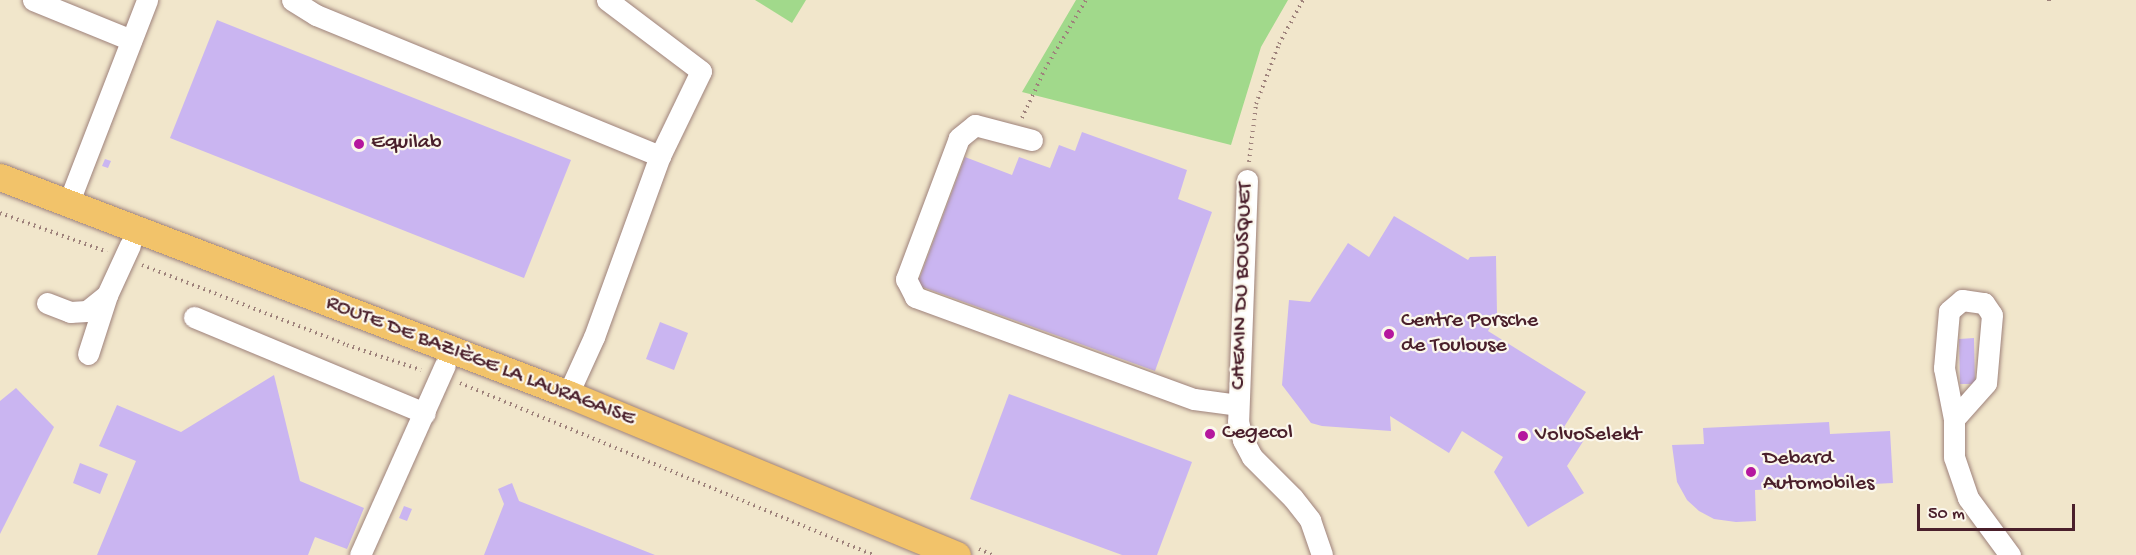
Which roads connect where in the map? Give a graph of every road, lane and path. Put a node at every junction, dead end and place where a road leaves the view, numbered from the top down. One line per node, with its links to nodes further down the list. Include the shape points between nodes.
1 (33, 0): 7 (street)
2 (147, 0): 7 (street)
3 (292, 0): 9 (street, via 316,15)
4 (607, 0): 9 (street, via 700,71)
5 (1086, 0): 8 (path, via 1045,69)
6 (1303, 0): 11 (path, CHEMIN DU BOUSQUET, via 1279,44 1256,104)
7 (131, 40): 13 (street)
8 (1023, 137): 23 (street, via 975,125 959,138 906,279 915,297 1194,399)
9 (660, 156): 22 (street, via 594,337)
10 (0, 177): 13 (main road, ROUTE DE BAZIÈGE LA LAURAGAISE)
11 (1247, 180): 23 (street, CHEMIN DU BOUSQUET)
12 (0, 195): 14 (main road, ROUTE DE BAZIÈGE LA LAURAGAISE)
13 (68, 204): 22 (main road, ROUTE DE BAZIÈGE LA LAURAGAISE)
14 (130, 244): 15 (street); 21 (main road, ROUTE DE BAZIÈGE LA LAURAGAISE)
15 (107, 295): 16 (street, via 87,311 69,312); 20 (street)
16 (47, 303)
17 (194, 317): 24 (street)
18 (350, 336): 19 (path)
19 (347, 345)
20 (88, 354)
21 (446, 365): 24 (street); 28 (main road, ROUTE DE BAZIÈGE LA LAURAGAISE)
22 (568, 394): 29 (main road, ROUTE DE BAZIÈGE LA LAURAGAISE)
23 (1238, 405): 30 (street, CHEMIN DU BOUSQUET, via 1243,440 1252,457 1310,520)
24 (425, 413): 27 (street)
25 (1954, 418): 25 (street, via 1986,383 1992,315 1984,303 1962,300 1950,311 1944,368); 26 (street, via 1954,457 1968,498)
26 (2003, 553)
27 (360, 555)
28 (916, 555)
29 (957, 555)
30 (1322, 555)

